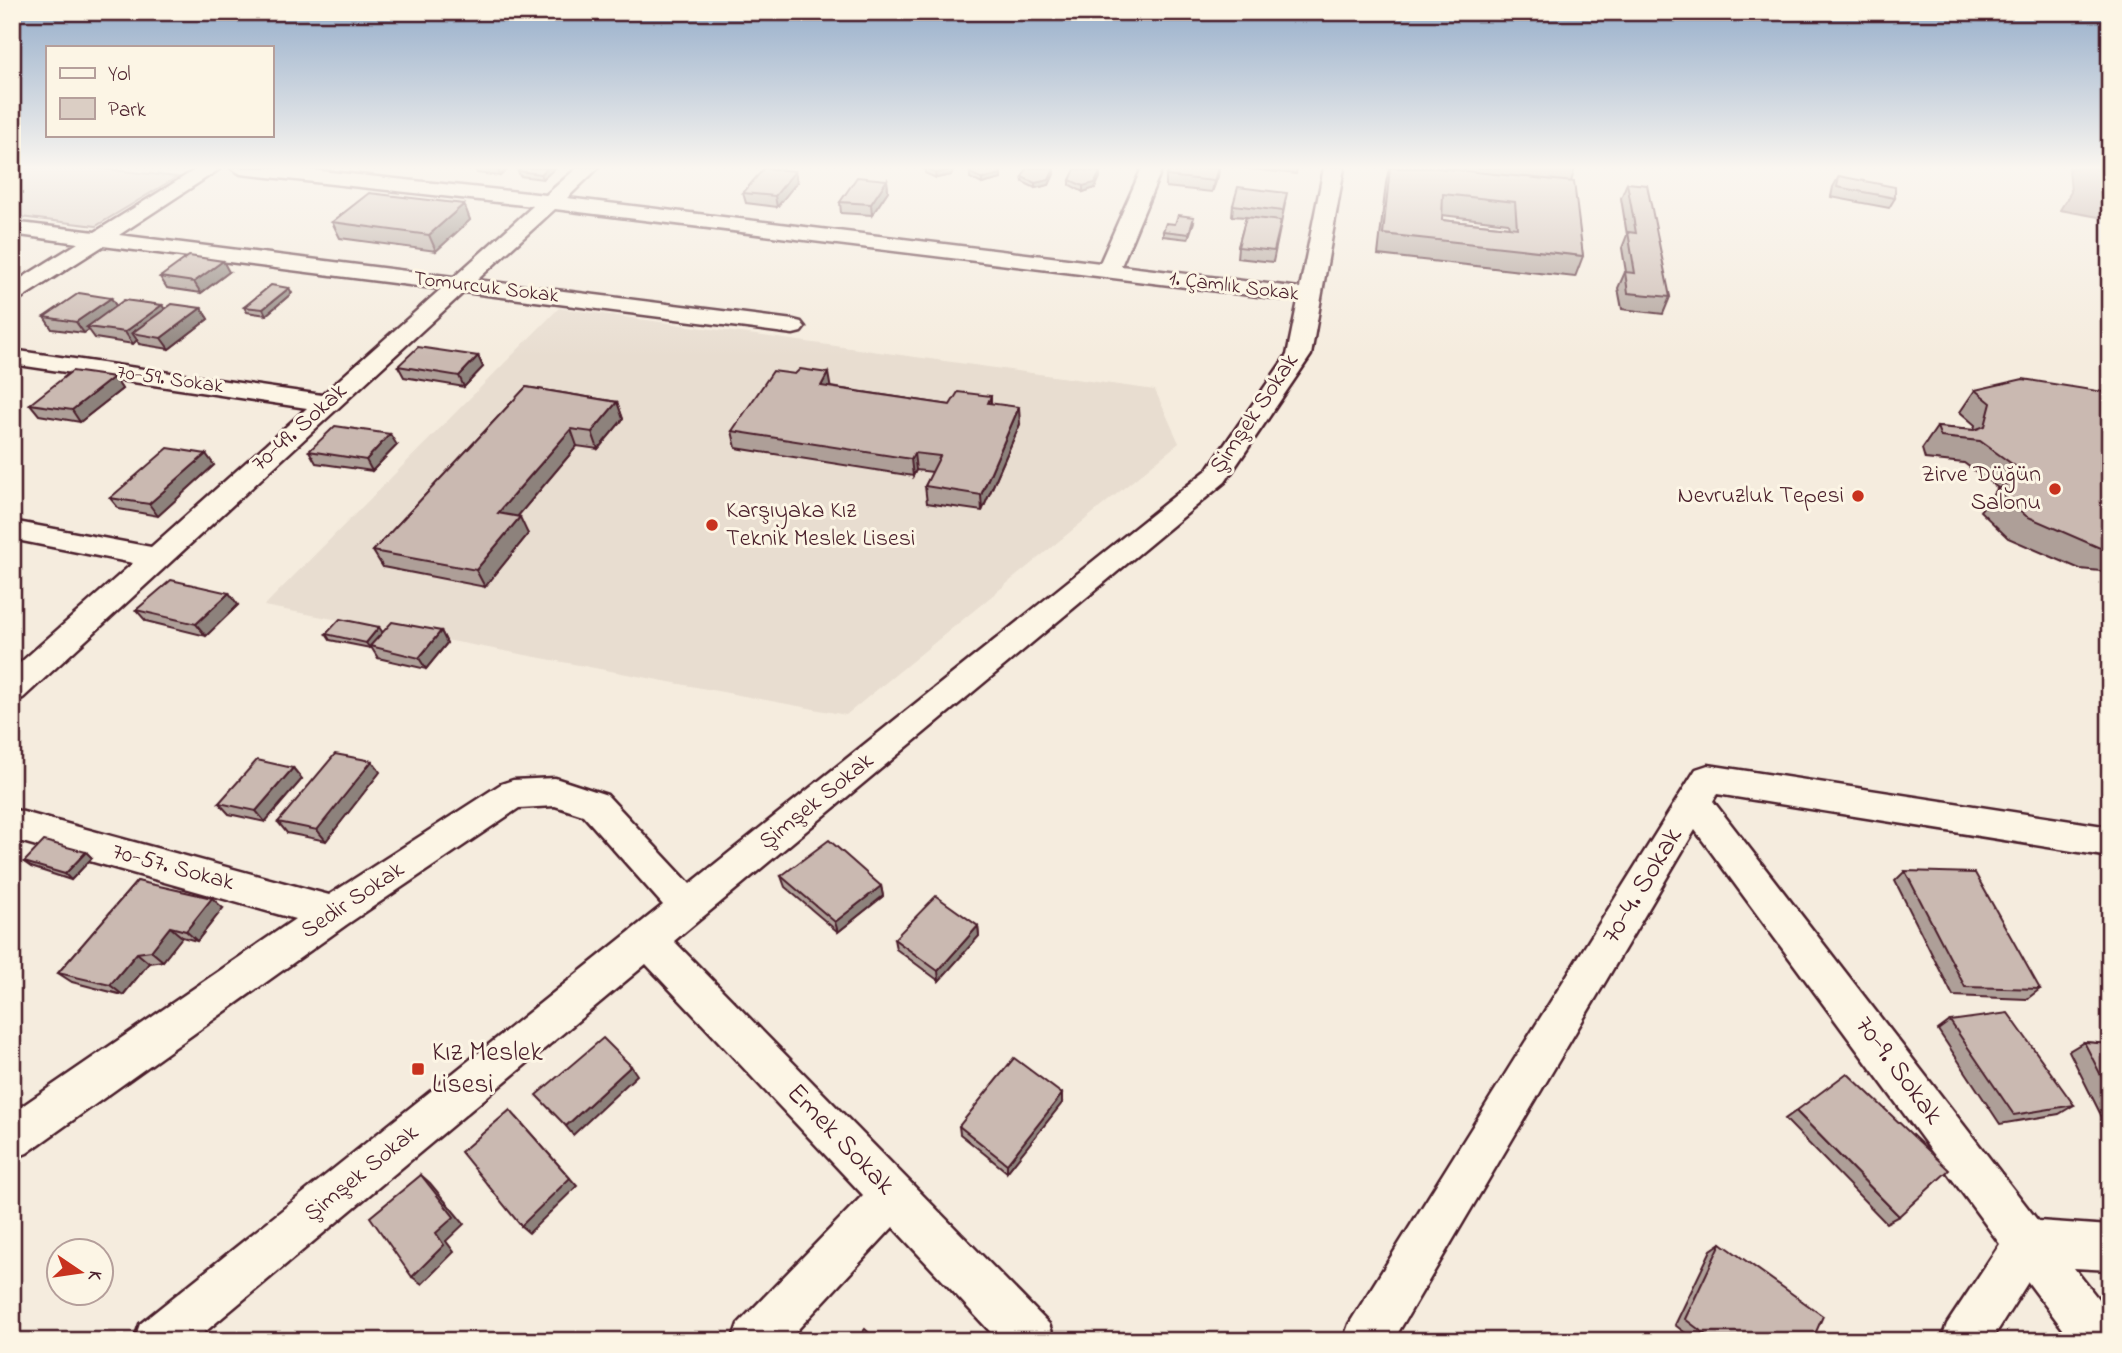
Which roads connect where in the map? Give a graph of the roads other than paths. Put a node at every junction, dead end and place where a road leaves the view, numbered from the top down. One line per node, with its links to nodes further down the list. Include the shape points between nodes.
1 (37, 231): 7 (street, Tomurcuk Sokak)
2 (111, 231): 7 (street)
3 (518, 231): 9 (street, 70-49. Sokak)
4 (786, 231): 8 (street, 1. Çamlık Sokak)
5 (1125, 231): 8 (street)
6 (1322, 231): 11 (street, Şimşek Sokak)
7 (99, 239): 9 (street, Tomurcuk Sokak); 10 (street)
8 (1108, 271): 11 (street, 1. Çamlık Sokak)
9 (458, 285): 12 (street, Tomurcuk Sokak); 14 (street, 70-49. Sokak)
10 (12, 294)
11 (1310, 296): 21 (street, Şimşek Sokak, via 1299,355 1216,476)
12 (793, 327)
13 (12, 357): 14 (street, 70-59. Sokak)
14 (328, 403): 16 (street, 70-49. Sokak)
15 (12, 530): 16 (street)
16 (157, 558): 17 (street, 70-49. Sokak)
17 (12, 689)
18 (1694, 802): 20 (street, 70-4. Sokak, via 1708,779); 26 (street, 70-9. Sokak); 31 (street, 70-4. Sokak)
19 (12, 824): 22 (street, 70-57. Sokak)
20 (2110, 842)
21 (688, 907): 22 (street, Sedir Sokak, via 596,805 555,792 513,794); 23 (street, Şimşek Sokak)
22 (333, 913): 24 (street, Sedir Sokak)
23 (648, 940): 25 (street, Emek Sokak); 28 (street, Şimşek Sokak)
24 (12, 1138)
25 (893, 1195): 29 (street); 30 (street, Emek Sokak)
26 (2027, 1243): 27 (street); 32 (street); 33 (street, 70-9. Sokak)
27 (2110, 1248)
28 (157, 1341)
29 (755, 1341)
30 (1032, 1341)
31 (1366, 1341)
32 (1964, 1341)
33 (2101, 1341)

